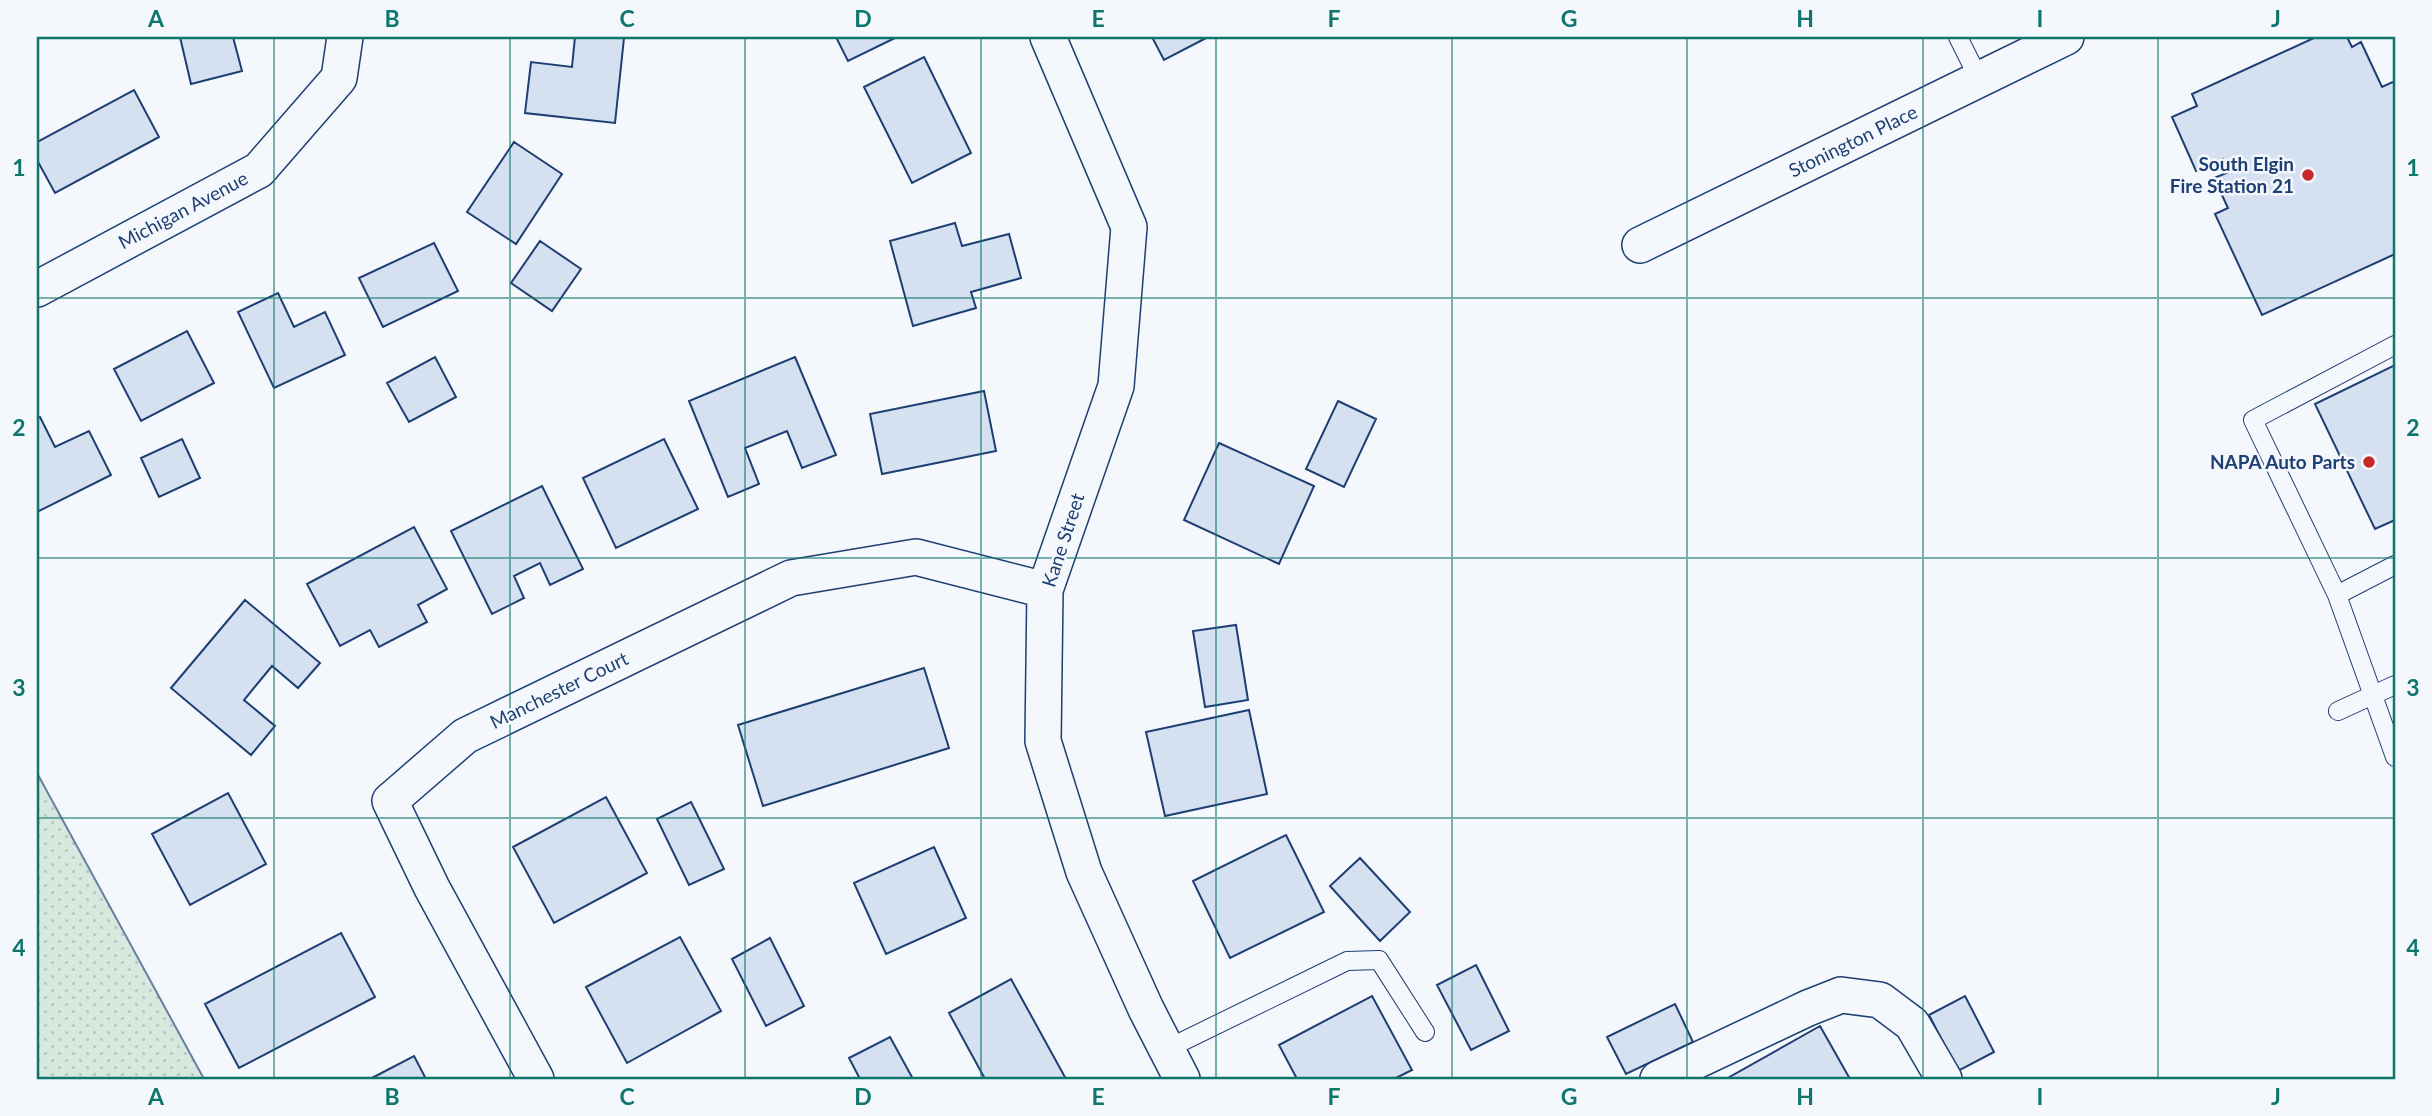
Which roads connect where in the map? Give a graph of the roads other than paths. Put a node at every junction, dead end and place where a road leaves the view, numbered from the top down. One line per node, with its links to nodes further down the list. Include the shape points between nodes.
1 (345, 37): 7 (street, Michigan Avenue, via 339,78 259,170)
2 (1048, 37): 10 (street, Kane Street, via 1129,227 1116,386)
3 (1958, 37): 5 (lane)
4 (2066, 37): 5 (street, Stonington Place)
5 (1979, 79): 6 (street, Stonington Place)
6 (1640, 245)
7 (37, 289)
8 (2395, 345): 11 (lane, via 2253,420)
9 (2395, 565): 11 (lane)
10 (1045, 590): 17 (street, Kane Street, via 1043,741 1084,872); 18 (street, Manchester Court, via 916,557 791,578 465,736 390,801)
11 (2337, 595): 13 (lane)
12 (2395, 685): 13 (lane)
13 (2375, 695): 14 (lane); 15 (lane)
14 (2338, 711)
15 (2395, 757)
16 (1425, 1032): 17 (lane, via 1379,960 1347,961)
17 (1167, 1049): 19 (street, Kane Street)
18 (536, 1079)
19 (1182, 1079)
20 (1658, 1079): 21 (street, via 1841,995 1880,1000 1912,1024)
21 (1944, 1079)

